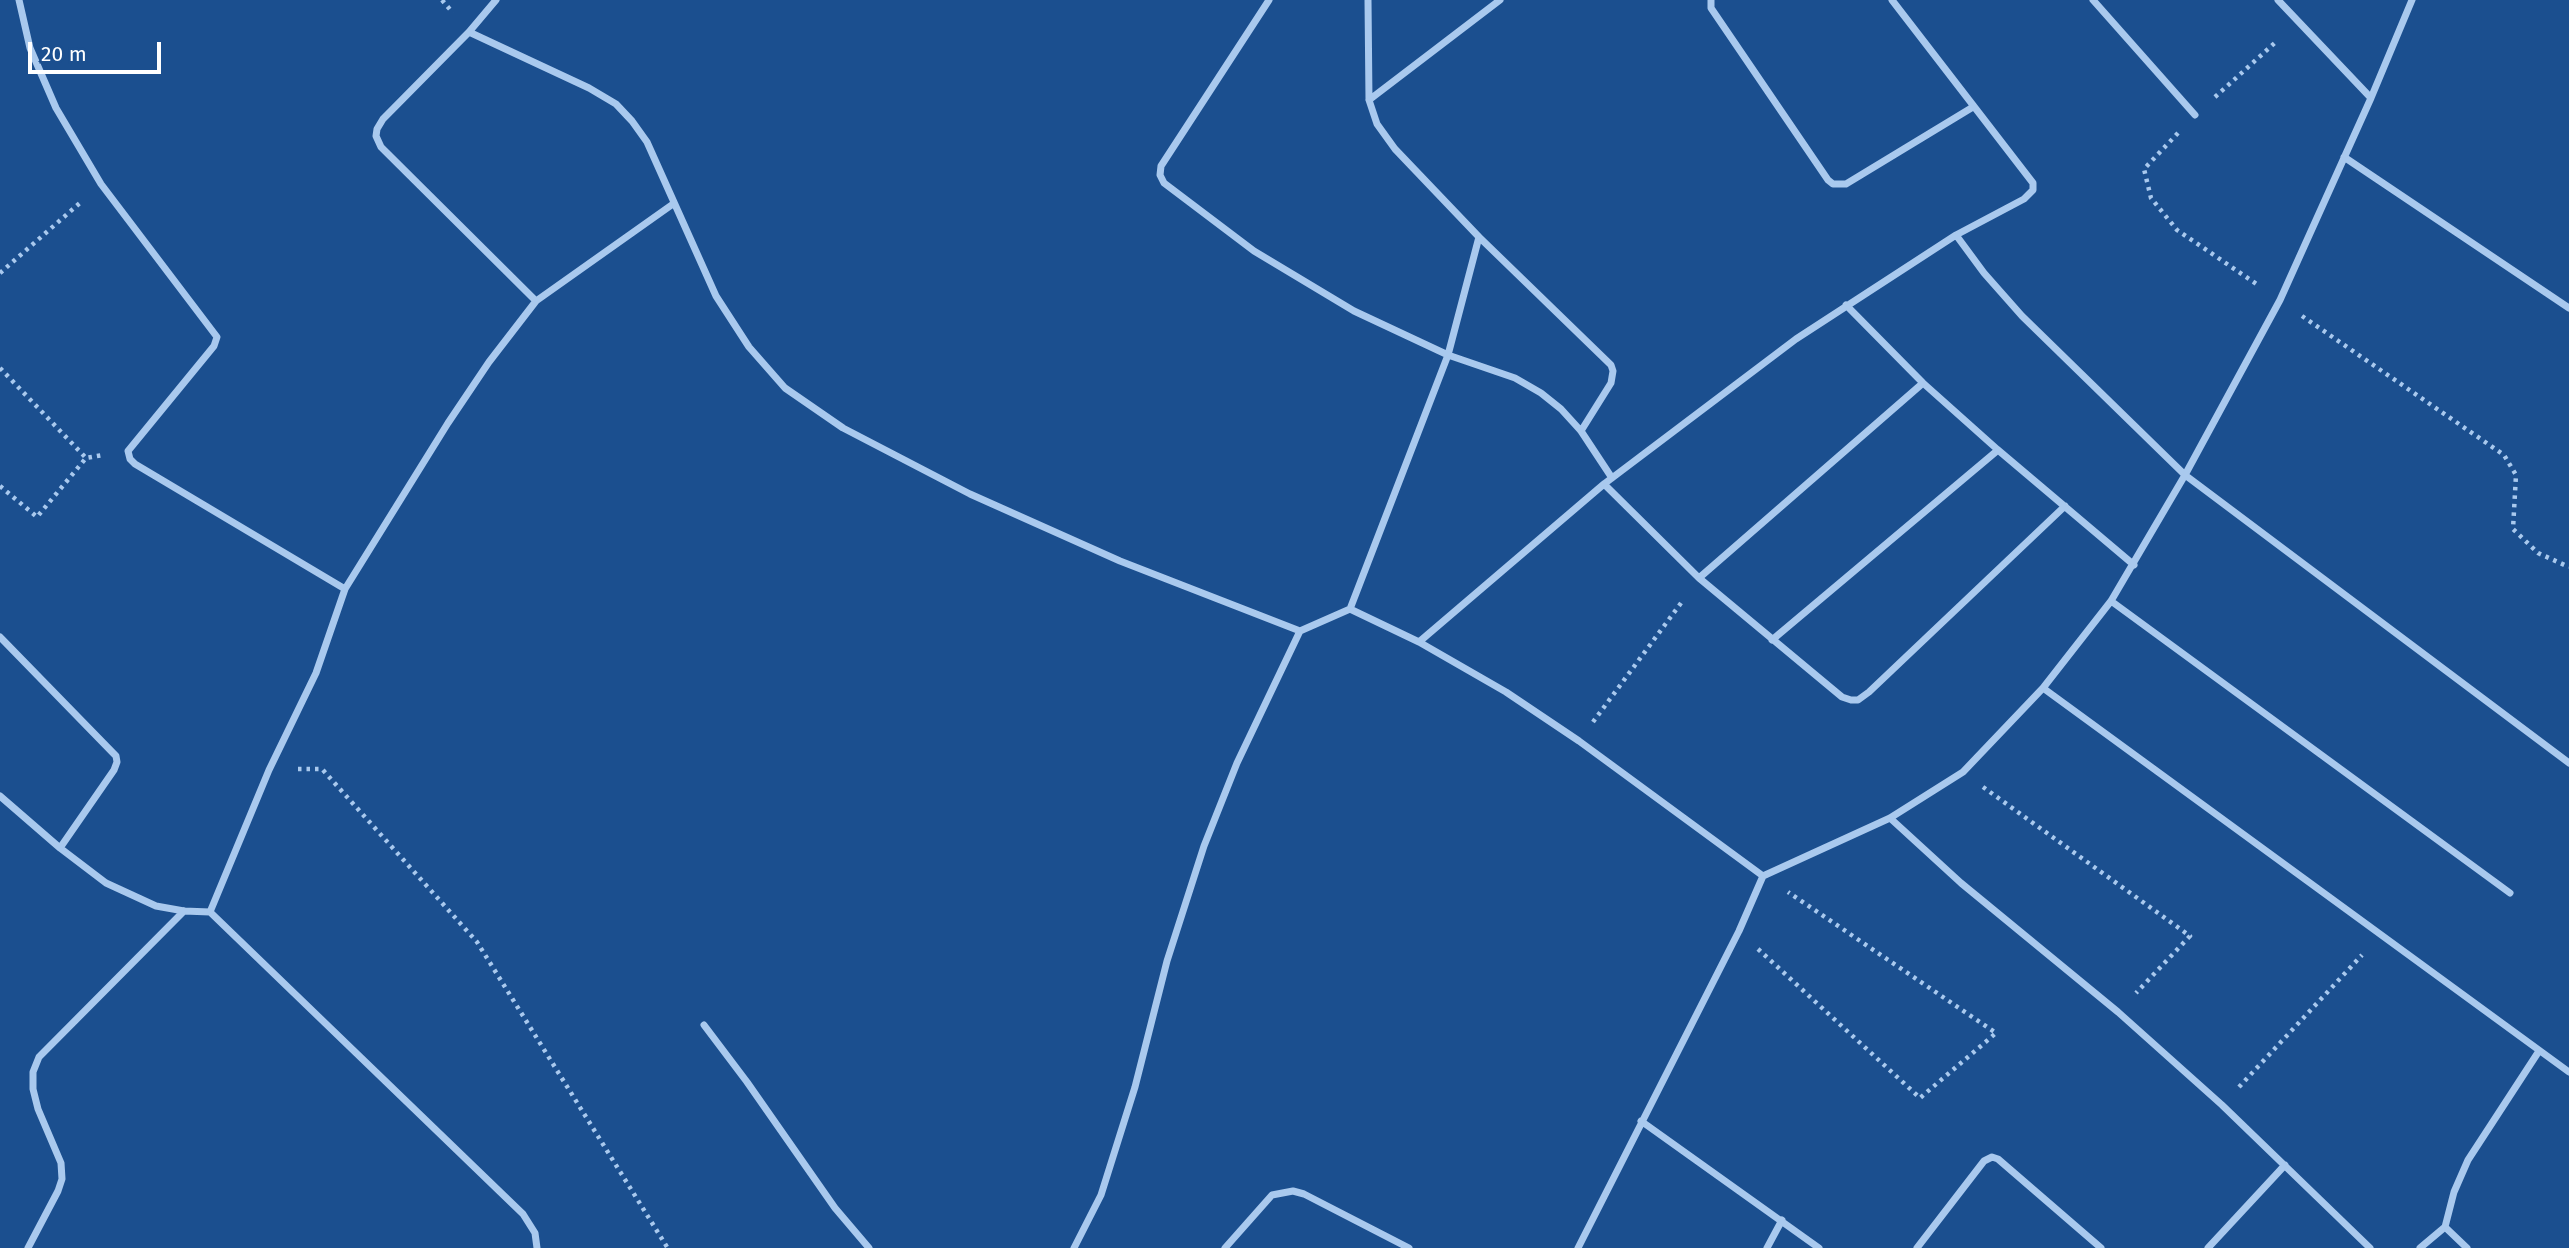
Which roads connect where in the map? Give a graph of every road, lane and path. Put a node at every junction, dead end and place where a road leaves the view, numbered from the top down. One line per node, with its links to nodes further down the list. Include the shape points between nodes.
1 (19, 0): 18 (street, via 30,48 55,108)
2 (496, 0): 12 (street)
3 (1269, 0): 27 (street, via 1161,166 1164,183 1254,251 1354,311)
4 (1368, 0): 14 (street)
5 (1500, 0): 14 (street)
6 (1710, 0): 15 (street, via 1711,8 1833,184 1846,184)
7 (1892, 0): 15 (street)
8 (2093, 0): 16 (street)
9 (2278, 0): 11 (street)
10 (2412, 0): 13 (street)
11 (2298, 22): 13 (street); 16 (path)
12 (469, 32): 19 (street, via 616,104 647,142); 24 (street, via 383,119 376,136 381,147)
13 (2371, 98): 17 (street)
14 (1369, 100): 21 (street, via 1377,124 1395,149)
15 (1973, 107): 20 (street, via 2034,187 2024,199)
16 (2195, 115): 23 (path, via 2144,169 2151,198 2177,230)
17 (2344, 157): 23 (street); 26 (street)
18 (101, 184): 22 (path); 40 (street, via 217,337 128,451 130,459)
19 (673, 204): 24 (street); 43 (street, via 716,296 749,347 785,388 834,421 995,506)
20 (1955, 235): 25 (street); 32 (street, via 2022,316)
21 (1479, 237): 27 (street); 30 (street, via 1611,365 1611,383)
22 (0, 273)
23 (2280, 300): 32 (street); 38 (path, via 2504,455 2516,475 2513,529 2538,554)
24 (536, 301): 40 (street, via 489,362)
25 (1846, 305): 29 (street); 33 (street)
26 (2569, 308)
27 (1448, 355): 30 (street, via 1516,378 1561,409); 42 (street)
28 (0, 368): 35 (path, via 86,458 37,517)
29 (1923, 383): 31 (street); 39 (street)
30 (1581, 431): 33 (street)
31 (1998, 450): 36 (street); 45 (street)
32 (2185, 475): 37 (street); 49 (street)
33 (1612, 478): 34 (street)
34 (1604, 484): 39 (street); 46 (street)
35 (0, 486)
36 (2065, 506): 37 (street); 45 (street, via 1858,700 1842,697)
37 (2134, 565): 41 (street)
38 (2569, 567)
39 (1699, 578): 45 (street); 48 (path)
40 (345, 589): 50 (street, via 316,673)
41 (2111, 601): 47 (street); 56 (street)
42 (1350, 609): 43 (street); 46 (street)
43 (1300, 631): 74 (street, via 1237,762 1204,846 1101,1195)
44 (0, 637): 54 (street, via 116,756 114,770)
45 (1772, 640)
46 (1419, 642): 48 (street)
47 (2043, 688): 51 (street); 60 (street)
48 (1579, 741): 55 (street)
49 (2569, 762)
50 (269, 770): 58 (street); 70 (path, via 321,769 477,942)
51 (1962, 772): 53 (street); 61 (path, via 2190,936)
52 (0, 796): 54 (street)
53 (1890, 818): 55 (street); 61 (street)
54 (60, 848): 57 (street, via 116,888 156,906)
55 (1763, 876): 59 (street); 59 (path, via 1996,1033 1920,1098)
56 (2510, 893)
57 (184, 911): 58 (street); 71 (street, via 39,1057 33,1090 61,1163 62,1179)
58 (210, 912): 72 (street, via 523,1214 535,1233)
59 (1739, 932): 66 (street)
60 (2381, 934): 63 (street); 65 (path)
61 (2118, 1012): 65 (street)
62 (704, 1025): 73 (street, via 835,1208)
63 (2539, 1051): 64 (street); 69 (street, via 2468,1160)
64 (2569, 1072)
65 (2222, 1105): 67 (street)
66 (1641, 1121): 68 (street); 77 (street)
67 (2284, 1165): 82 (street); 83 (street)
68 (1782, 1220): 78 (street); 79 (street)
69 (2445, 1227): 84 (street); 85 (street)
70 (667, 1247)
71 (27, 1248)
72 (537, 1248)
73 (869, 1248)
74 (1074, 1248)
75 (1224, 1248): 76 (street, via 1272,1195 1293,1191)
76 (1409, 1248)
77 (1578, 1248)
78 (1767, 1248)
79 (1819, 1248)
80 (1917, 1248): 81 (street, via 1984,1161 1992,1157)
81 (2101, 1248)
82 (2208, 1248)
83 (2370, 1248)
84 (2420, 1248)
85 (2467, 1248)

